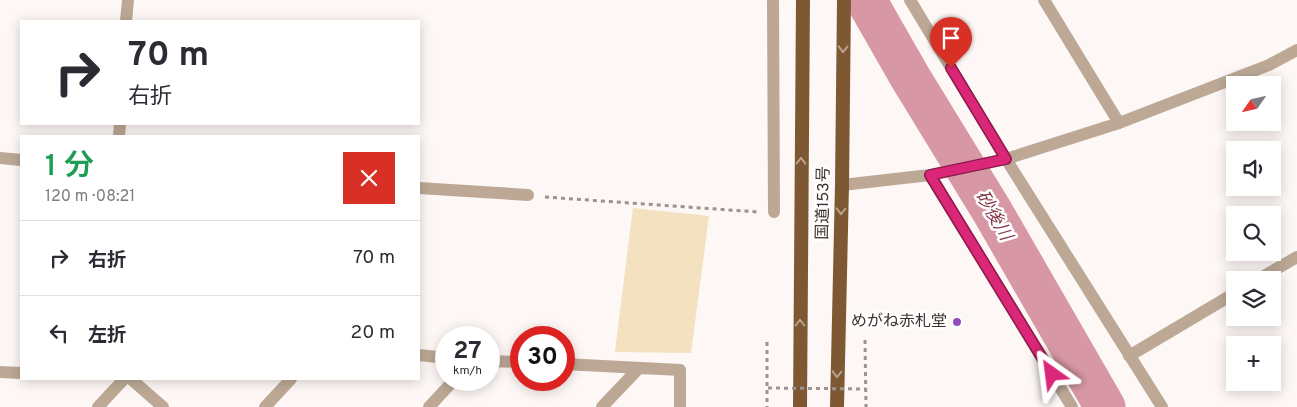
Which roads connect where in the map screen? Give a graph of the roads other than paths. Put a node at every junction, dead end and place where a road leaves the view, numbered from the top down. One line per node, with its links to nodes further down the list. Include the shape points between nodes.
1 (128, 0): 7 (street)
2 (773, 0): 17 (street)
3 (803, 0): 38 (highway, 国道153号, one-way to 3)
4 (844, 0): 14 (highway, 国道153号, one-way to 14)
5 (910, 0): 11 (street)
6 (1044, 0): 9 (street)
7 (126, 20)
8 (1297, 50): 9 (street, via 1269,65)
9 (1119, 124): 11 (street)
10 (0, 158): 12 (street)
11 (1006, 159): 13 (street); 22 (street)
12 (20, 160)
13 (930, 175): 14 (street); 40 (street)
14 (842, 185): 39 (highway, 国道153号, one-way to 39)
15 (420, 188): 16 (street)
16 (528, 195)
17 (774, 212)
18 (1297, 257): 19 (street)
19 (1273, 271)
20 (1226, 298): 22 (street)
21 (420, 355): 23 (street)
22 (1129, 356): 41 (street)
23 (435, 357)
24 (575, 365): 25 (street)
25 (639, 368): 36 (street); 37 (street, via 680,370)
26 (0, 372): 27 (street)
27 (20, 373)
28 (123, 380): 32 (street)
29 (132, 380): 33 (street)
30 (290, 380): 34 (street)
31 (444, 391): 35 (street)
32 (98, 407)
33 (163, 407)
34 (265, 407)
35 (429, 407)
36 (602, 407)
37 (680, 407)
38 (800, 407)
39 (837, 407)
40 (1072, 407)
41 (1162, 407)

